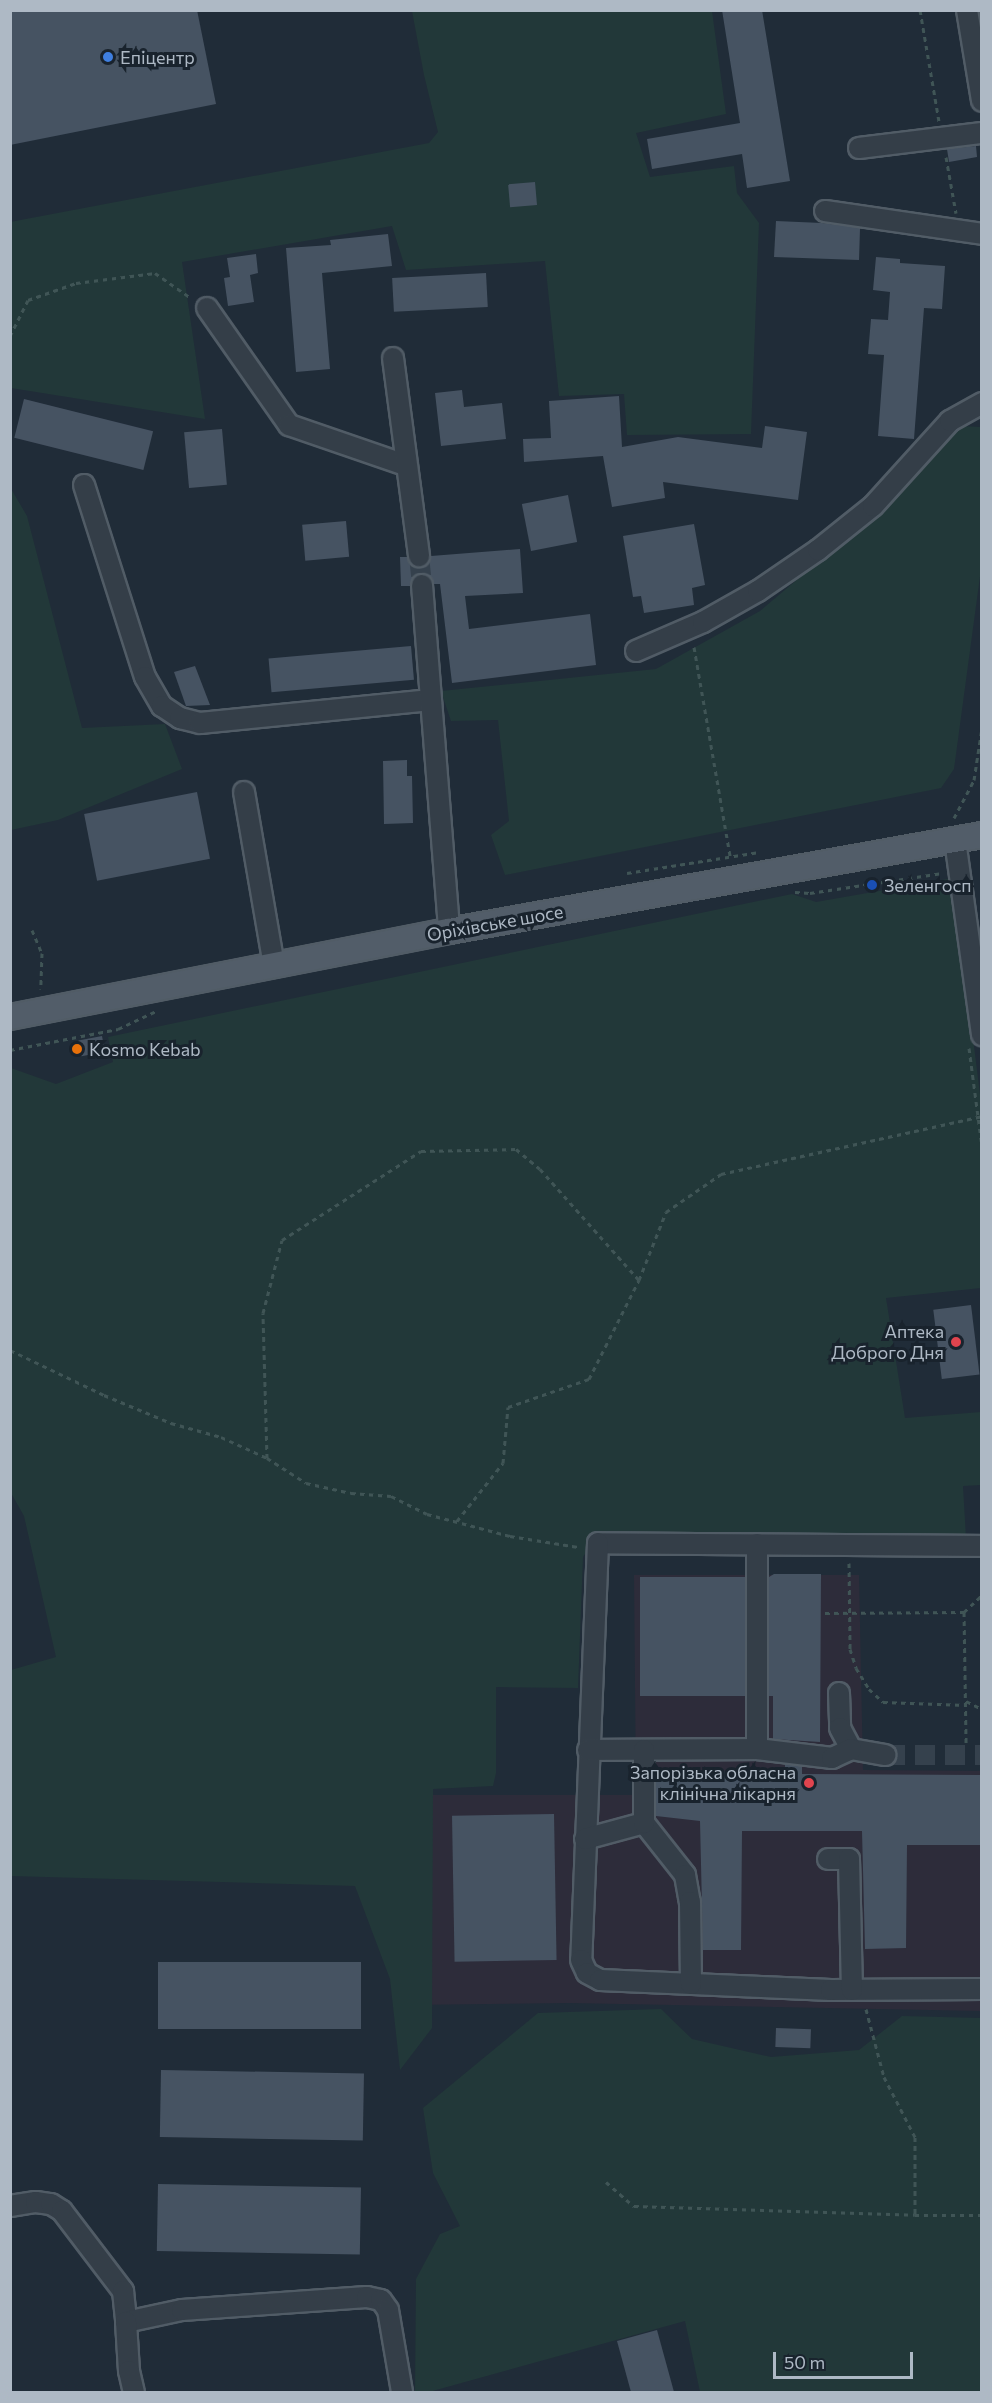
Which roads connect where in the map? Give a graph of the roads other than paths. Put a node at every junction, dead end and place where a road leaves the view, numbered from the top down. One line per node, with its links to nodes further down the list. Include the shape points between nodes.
1 (967, 10): 2 (lane)
2 (981, 101)
3 (981, 133): 4 (lane)
4 (858, 148)
5 (825, 211): 6 (lane)
6 (981, 234)
7 (207, 308): 10 (lane, via 289,425)
8 (393, 358): 10 (lane)
9 (981, 403): 14 (lane, via 950,422 873,506 818,550 758,591)
10 (405, 465): 12 (lane)
11 (84, 485): 15 (lane, via 145,677 162,706 180,718 200,723)
12 (419, 556)
13 (422, 585): 15 (lane)
14 (636, 651)
15 (431, 700): 19 (lane)
16 (244, 792): 20 (lane)
17 (955, 829): 18 (main road, Оріхівське шосе); 19 (main road, Оріхівське шосе); 22 (lane)
18 (981, 835)
19 (448, 931): 20 (main road, Оріхівське шосе)
20 (274, 965): 21 (main road, Оріхівське шосе)
21 (10, 1017)
22 (975, 1040)
23 (757, 1544): 24 (lane); 26 (lane); 28 (lane, via 598,1543)
24 (981, 1546)
25 (839, 1693): 27 (lane, via 840,1728)
26 (757, 1749): 27 (lane, via 832,1758); 29 (lane)
27 (850, 1749): 30 (lane)
28 (588, 1750): 29 (lane); 32 (lane)
29 (644, 1750): 31 (lane)
30 (885, 1755)
31 (644, 1823): 32 (lane); 34 (lane, via 685,1875 690,1902)
32 (585, 1839): 34 (lane, via 581,1960 587,1973 600,1980)
33 (828, 1858): 36 (lane, via 849,1859)
34 (691, 1984): 36 (lane)
35 (981, 1989): 36 (lane)
36 (856, 1990)
37 (10, 2206): 38 (lane, via 36,2202 51,2204 62,2211 123,2290)
38 (126, 2322): 39 (lane); 40 (lane, via 182,2310 367,2297 381,2300 388,2310)
39 (134, 2392)
40 (402, 2392)

